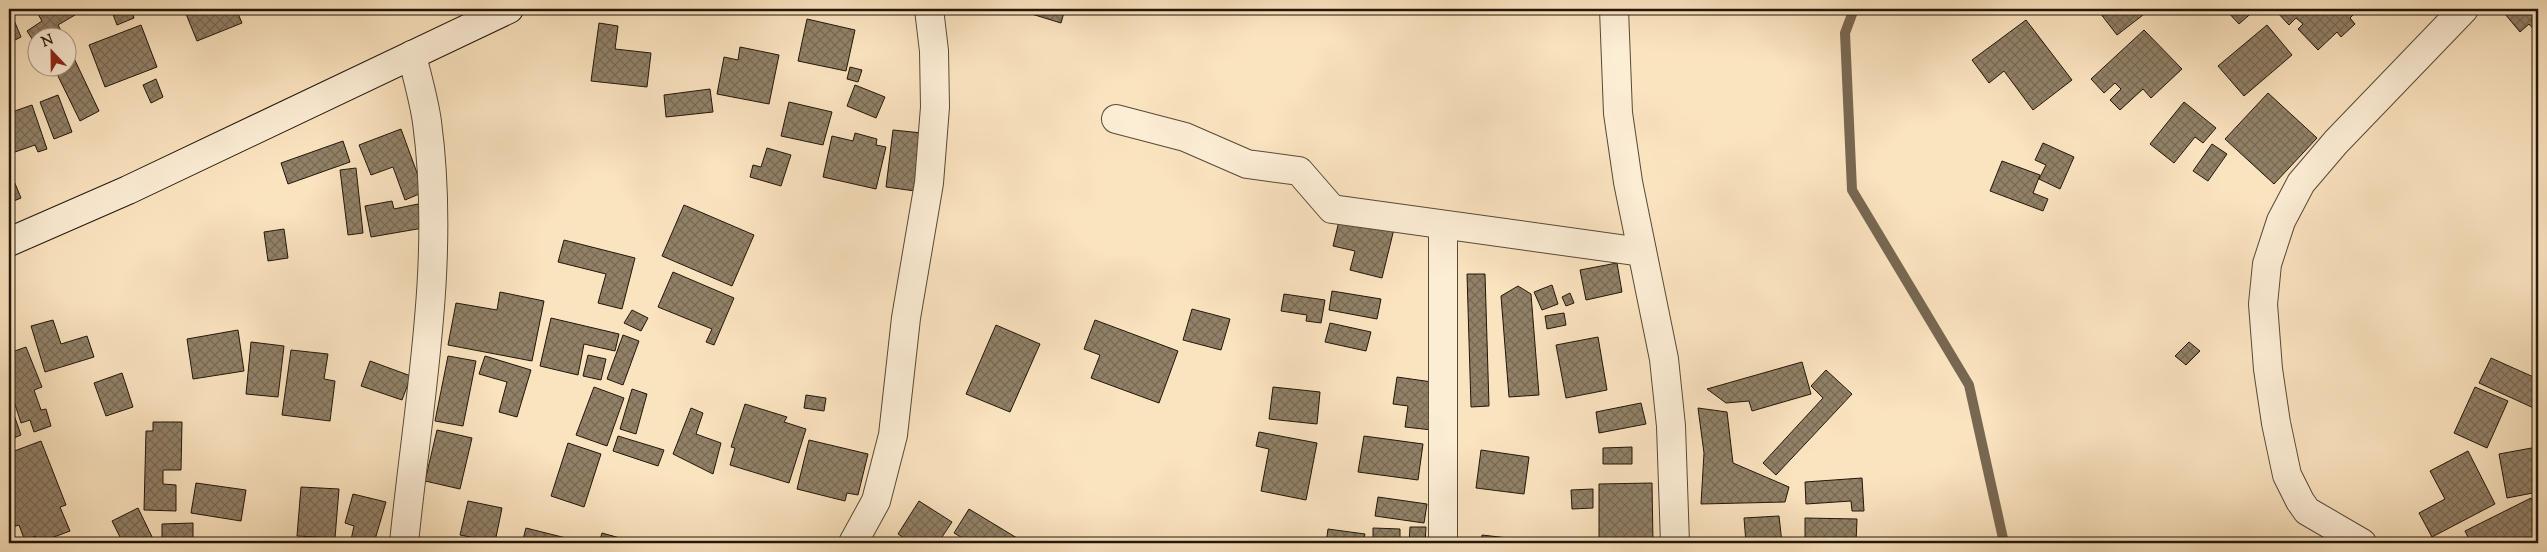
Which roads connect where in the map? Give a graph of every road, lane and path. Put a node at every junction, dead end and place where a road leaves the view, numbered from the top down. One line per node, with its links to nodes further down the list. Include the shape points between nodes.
1 (509, 9): 5 (street)
2 (929, 9): 11 (street, via 935,107 929,183 906,318 893,435 876,501)
3 (1614, 9): 9 (street, via 1618,113)
4 (2464, 9): 14 (street, via 2336,142 2302,183 2281,221 2267,264 2263,304 2268,369 2287,475 2307,511)
5 (412, 55): 8 (street, via 128,190); 10 (street, via 427,120 433,219 428,329)
6 (1116, 119): 7 (street, via 1186,137 1246,164 1300,172 1332,209)
7 (1443, 226): 9 (street); 12 (street)
8 (9, 242)
9 (1642, 252): 13 (street, via 1665,368)
10 (404, 543)
11 (853, 543)
12 (1443, 543)
13 (1675, 543)
14 (2362, 543)

